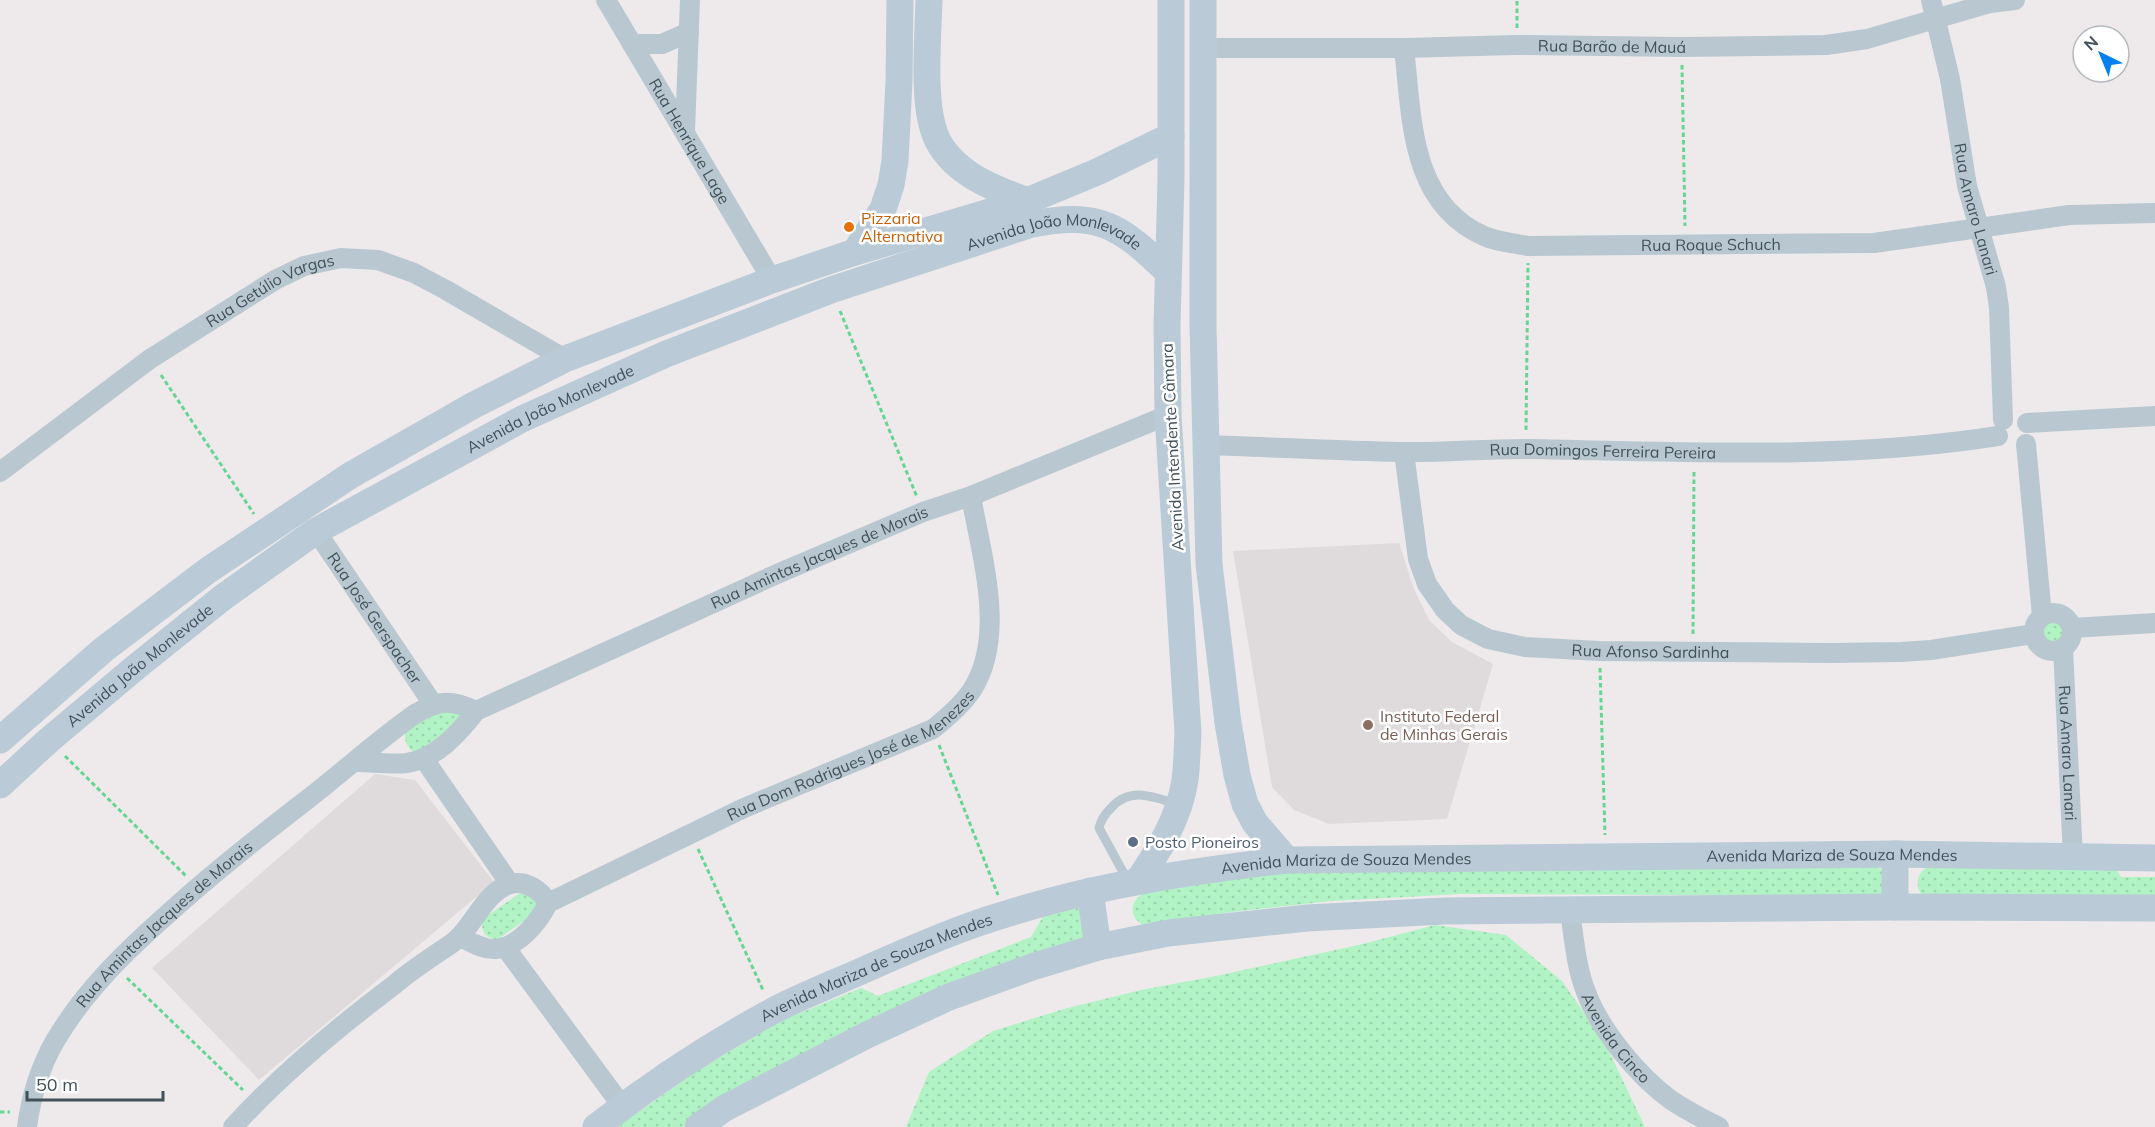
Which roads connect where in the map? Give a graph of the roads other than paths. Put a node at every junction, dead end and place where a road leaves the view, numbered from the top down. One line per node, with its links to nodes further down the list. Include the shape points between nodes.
1 (606, 0): 11 (street, Rua Henrique Lage)
2 (690, 0): 10 (street)
3 (900, 0): 14 (main road)
4 (929, 0): 15 (main road)
5 (1171, 0): 17 (main road, Avenida Intendente Câmara)
6 (1203, 0): 12 (main road, Avenida Intendente Câmara)
7 (1931, 0): 9 (street, Rua Amaro Lanari)
8 (2015, 0): 9 (street, Rua Barão de Mauá, via 1990,3)
9 (1935, 20): 13 (street, Rua Barão de Mauá, via 1867,39 1826,45); 20 (street, Rua Amaro Lanari)
10 (689, 32): 11 (street, via 662,44); 16 (street)
11 (632, 44): 16 (street, Rua Henrique Lage)
12 (1204, 48): 13 (street, Rua Barão de Mauá); 26 (main road, Avenida Intendente Câmara)
13 (1404, 48): 20 (street, Rua Roque Schuch, via 1420,164 1450,213 1486,237 1528,246 1874,243)
14 (900, 81): 15 (main road); 21 (main road, via 891,186 883,209)
15 (928, 82): 18 (main road, via 933,128 947,154)
16 (685, 131): 23 (street, Rua Henrique Lage)
17 (1171, 136): 18 (main road, Avenida João Monlevade, via 1097,172); 22 (main road, Avenida Intendente Câmara)
18 (1029, 212): 21 (main road, Avenida João Monlevade); 22 (main road, Avenida João Monlevade, via 1057,219 1098,221 1121,231); 27 (main road, Avenida João Monlevade)
19 (2155, 213): 20 (street, Rua Roque Schuch, via 2069,215)
20 (1978, 229): 32 (street, Rua Amaro Lanari, via 1999,308)
21 (855, 252): 23 (main road, Avenida João Monlevade)
22 (1168, 273): 25 (main road, Avenida Intendente Câmara)
23 (772, 280): 24 (main road, Avenida João Monlevade)
24 (659, 324): 27 (main road, via 655,342); 28 (main road, Avenida João Monlevade)
25 (1167, 326): 26 (main road); 29 (main road, Avenida Intendente Câmara)
26 (1203, 326): 34 (main road, Avenida Intendente Câmara)
27 (666, 354): 38 (main road, Avenida João Monlevade, via 522,419)
28 (565, 359): 36 (street, Rua Getúlio Vargas, via 414,273 378,260 341,258 304,266 275,280 150,358); 41 (main road, Avenida João Monlevade, via 361,469)
29 (1168, 415): 37 (street, Rua Amintas Jacques de Morais); 40 (main road, Avenida Intendente Câmara)
30 (2155, 416): 31 (street)
31 (2027, 423): 32 (street, via 2016,416); 33 (street, via 2031,434)
32 (2001, 428): 33 (street, via 2001,442 2010,448); 35 (street, Rua Domingos Ferreira Pereira, via 1952,443 1889,449 1694,452 1525,448)
33 (2026, 444): 44 (street)
34 (1207, 445): 35 (street, Rua Domingos Ferreira Pereira); 39 (main road, Avenida Intendente Câmara)
35 (1404, 452): 44 (street, Rua Afonso Sardinha, via 1418,559 1427,584 1461,625 1506,644 1599,651 1901,652 1970,645)
36 (0, 472)
37 (971, 496): 48 (street, Rua Amintas Jacques de Morais, via 923,512 777,574); 61 (street, Rua Dom Rodrigues José de Menezes, via 988,597 987,653 973,689 952,713 933,729 744,808)
38 (316, 531): 42 (main road, Avenida João Monlevade); 47 (street, Rua José Gerspacher)
39 (1209, 564): 40 (main road); 57 (main road, Avenida Intendente Câmara, via 1237,775 1255,823)
40 (1178, 565): 53 (main road, Avenida Intendente Câmara, via 1188,733)
41 (207, 571): 42 (main road); 49 (main road, Avenida João Monlevade, via 103,650)
42 (222, 598): 52 (main road, Avenida João Monlevade)
43 (2155, 622): 45 (street)
44 (2038, 625): 45 (street, via 2050,613 2062,615); 46 (street, via 2037,643 2054,651)
45 (2072, 628): 46 (street, via 2070,640)
46 (2063, 648): 55 (street, Rua Amaro Lanari)
47 (433, 704): 48 (street, via 453,702); 51 (street, Rua Amintas Jacques de Morais, via 401,724)
48 (476, 711): 50 (street, Rua Amintas Jacques de Morais, via 456,735)
49 (0, 740)
50 (424, 759): 51 (street, Rua Amintas Jacques de Morais, via 406,763); 59 (street)
51 (356, 762): 69 (street, Rua Amintas Jacques de Morais, via 197,887 112,965 54,1042 38,1080)
52 (0, 784)
53 (1180, 804): 58 (main road, Avenida Intendente Câmara, via 1161,846); 58 (lane, via 1143,794 1130,795 1115,803 1102,818 1098,828)
54 (1895, 854): 55 (main road, Avenida Mariza de Souza Mendes); 57 (main road, Avenida Mariza de Souza Mendes); 62 (main road)
55 (2073, 858): 56 (main road, Avenida Mariza de Souza Mendes)
56 (2155, 858)
57 (1287, 860): 58 (main road, Avenida Mariza de Souza Mendes)
58 (1134, 882): 60 (main road, Avenida Mariza de Souza Mendes)
59 (510, 884): 61 (street, via 533,887); 65 (street, via 488,901)
60 (1090, 891): 67 (main road); 68 (main road, Avenida Mariza de Souza Mendes, via 1005,914 903,953 773,1011)
61 (548, 903): 66 (street, Rua Dom Rodrigues José de Menezes, via 532,926)
62 (1895, 907): 63 (main road); 64 (main road)
63 (2155, 908)
64 (1570, 911): 67 (main road, via 1444,911 1307,918 1168,933); 73 (street, Avenida Cinco, via 1586,993 1614,1041 1670,1099)
65 (460, 937): 66 (street, via 487,948); 70 (street, via 394,984 302,1059)
66 (505, 947): 68 (street)
67 (1098, 947): 72 (main road, via 949,997 725,1108)
68 (622, 1106): 71 (main road, Avenida Mariza de Souza Mendes)
69 (27, 1127)
70 (233, 1127)
71 (596, 1127)
72 (698, 1127)
73 (1719, 1127)

